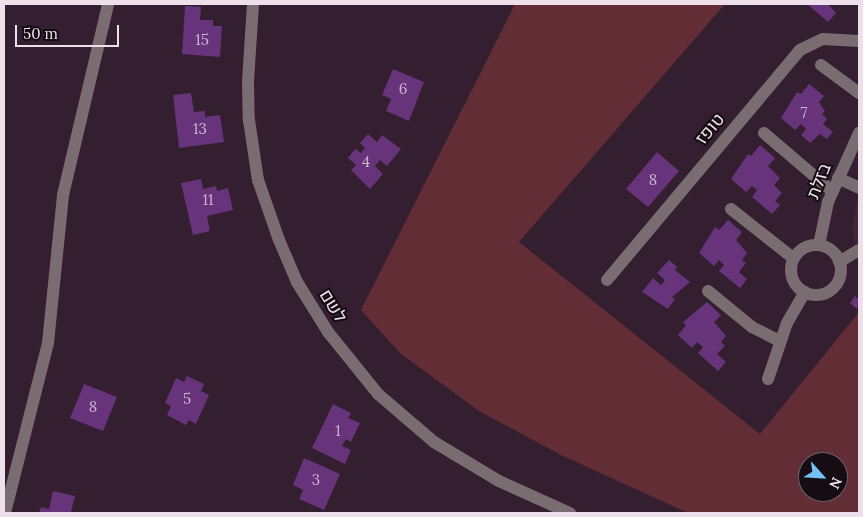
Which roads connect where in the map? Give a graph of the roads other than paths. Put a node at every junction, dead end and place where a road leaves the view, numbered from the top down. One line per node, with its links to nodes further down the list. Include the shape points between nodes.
1 (108, 4): 21 (street, via 63,195 48,343)
2 (253, 4): 22 (street, לשם, via 249,120 258,180 297,282 328,332 378,394 434,442 499,481)
3 (859, 41): 16 (street, טופז, via 823,39 800,50)
4 (821, 65): 5 (street)
5 (859, 93)
6 (764, 133): 10 (street)
7 (859, 133): 8 (street, בזלת)
8 (838, 178): 9 (street); 10 (street, בזלת)
9 (859, 188)
10 (832, 191): 12 (street, בזלת)
11 (731, 209): 14 (street)
12 (819, 245): 14 (street, via 807,246); 15 (street, via 832,251)
13 (859, 250): 15 (street)
14 (793, 258): 18 (street, via 792,279)
15 (839, 262): 18 (street, via 839,279 833,288 822,294)
16 (607, 280)
17 (708, 291): 19 (street, via 752,327)
18 (805, 292): 19 (street)
19 (780, 342): 20 (street)
20 (768, 379)
21 (5, 513)
22 (570, 513)

